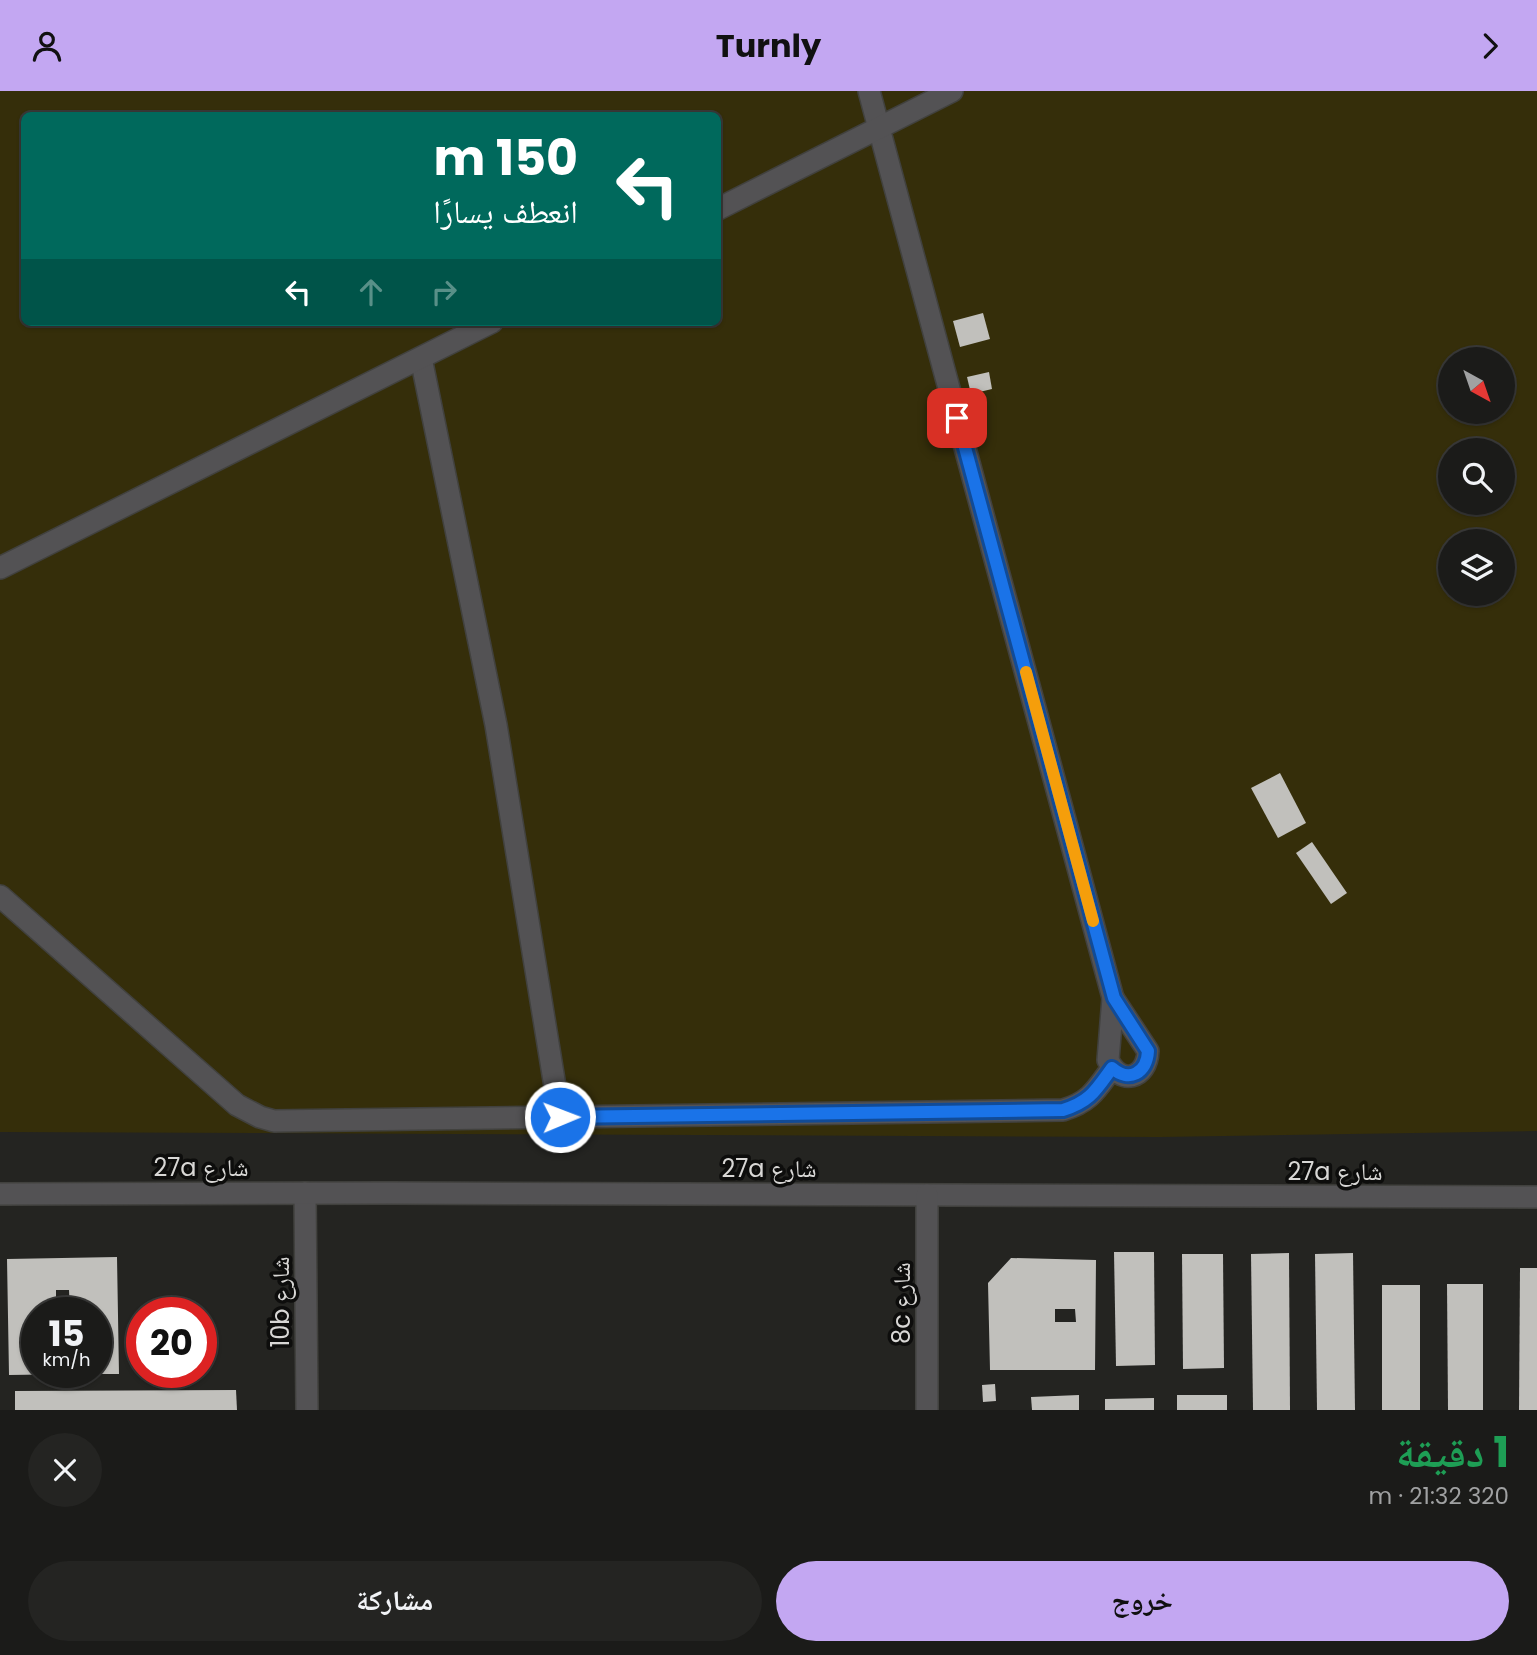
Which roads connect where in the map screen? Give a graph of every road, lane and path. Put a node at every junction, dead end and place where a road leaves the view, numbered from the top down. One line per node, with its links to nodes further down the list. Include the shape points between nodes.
1 (869, 91): 3 (street)
2 (951, 91): 3 (street)
3 (879, 128): 4 (street); 9 (street)
4 (721, 207)
5 (484, 326): 6 (street)
6 (421, 358): 7 (street); 11 (street, via 496,725)
7 (0, 568)
8 (0, 896): 11 (street, via 237,1105 260,1117 274,1121)
9 (1114, 998): 10 (street, via 1108,1048); 10 (street, via 1148,1051 1148,1061 1137,1075 1119,1074)
10 (1112, 1068): 11 (street, via 1086,1101 1063,1110)
11 (560, 1117)
12 (0, 1193): 13 (street, 27a شارع)
13 (305, 1193): 14 (street, 27a شارع); 16 (street, 10b شارع)
14 (928, 1195): 15 (street, 27a شارع); 17 (street, 8c شارع)
15 (1537, 1197)
16 (307, 1410)
17 (927, 1410)

